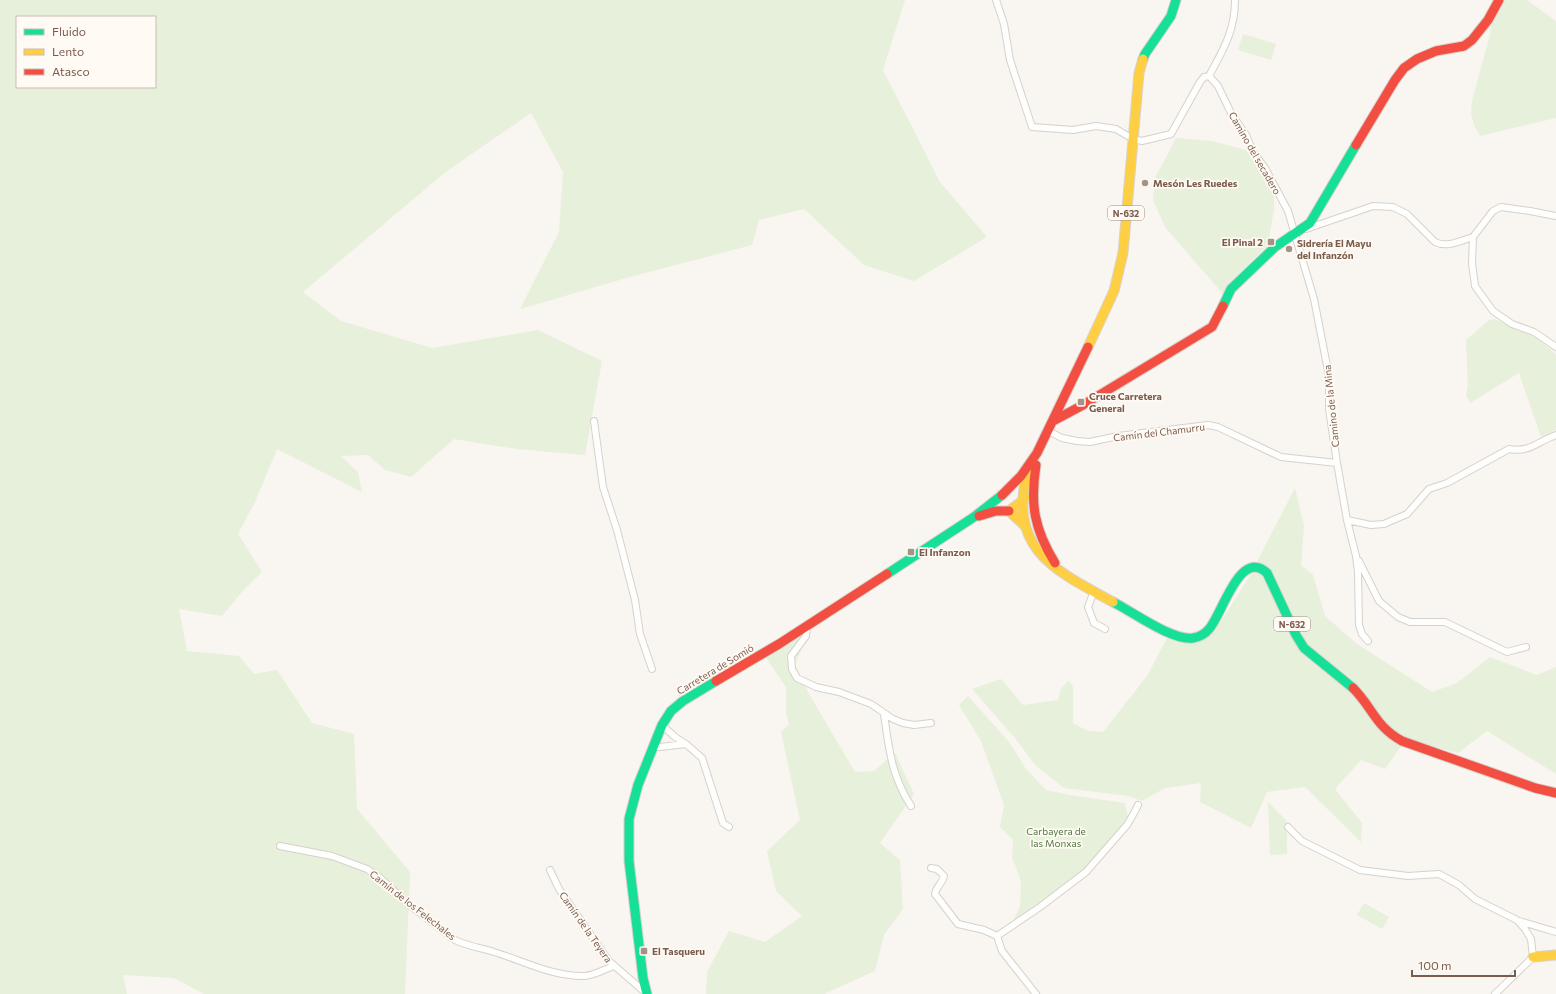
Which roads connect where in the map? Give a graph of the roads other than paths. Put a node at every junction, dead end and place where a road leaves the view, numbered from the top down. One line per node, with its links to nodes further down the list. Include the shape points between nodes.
1 (996, 0): 6 (street, via 1004,24 1010,60 1032,127 1073,130 1096,126 1116,129)
2 (1176, 0): 6 (main road, N-632, via 1171,16 1141,63)
3 (1235, 0): 5 (street, via 1228,40)
4 (1499, 0): 8 (main road, via 1488,20 1464,46 1436,51 1404,68 1316,214 1310,223)
5 (1209, 76): 6 (street, via 1200,82 1171,134 1142,141); 8 (street, Camino del secadero, via 1218,86 1253,152 1274,184 1288,211)
6 (1133, 139): 12 (main road, N-632, via 1119,274 1114,291)
7 (1556, 216): 9 (street, via 1501,208 1493,211)
8 (1295, 233): 9 (street, via 1373,206 1393,207 1407,214 1440,245); 12 (main road, via 1264,256 1231,289 1212,327); 16 (street, Camino de la Mina, via 1314,299 1329,376 1329,409)
9 (1473, 237): 10 (street, via 1472,263 1475,286 1492,311 1512,324 1534,332)
10 (1556, 347)
11 (594, 421): 33 (street, via 603,487 635,600 640,634)
12 (1053, 421): 13 (main road, N-632)
13 (1048, 432): 15 (main road, N-632); 16 (street, Camín del Chamurru, via 1062,438 1090,442 1208,425 1218,427 1281,457)
14 (1556, 434): 23 (street, via 1533,447 1520,451 1509,449 1447,483 1429,488 1407,514 1384,524 1371,525)
15 (1037, 453): 17 (main road, N-632); 18 (main road, N-632)
16 (1338, 463): 23 (street, Camino de la Mina)
17 (1028, 469): 19 (main road); 20 (main road, N-632)
18 (1033, 486): 20 (main road); 25 (main road, N-632, via 1033,505)
19 (1002, 495): 20 (main road); 22 (main road)
20 (1021, 502): 21 (main road); 24 (main road, N-632); 25 (main road, via 1028,510)
21 (1009, 511): 22 (main road, via 996,511); 24 (main road)
22 (974, 517): 29 (main road, Carretera de Somió)
23 (1347, 520): 26 (street, Camino de la Mina)
24 (1025, 526): 27 (main road, N-632, via 1038,552)
25 (1040, 537): 27 (main road, N-632)
26 (1356, 556): 31 (street, via 1359,624 1362,634); 32 (street, via 1379,601 1398,617 1410,622 1445,622 1507,652)
27 (1057, 567): 28 (main road, N-632)
28 (1094, 590): 30 (street, via 1088,608 1094,623); 39 (main road, N-632, via 1170,634 1191,638 1210,629 1242,572 1250,566 1259,566 1267,573 1304,648 1360,695 1380,725 1391,734 1409,744)
29 (807, 626): 34 (street, via 806,636 790,656 792,669 797,678 816,687 839,692 870,704); 36 (main road, Carretera de Somió, via 683,700)
30 (1105, 629)
31 (1368, 641)
32 (1526, 647)
33 (652, 669)
34 (884, 714): 35 (street, via 914,725); 41 (street, via 893,768 901,791)
35 (930, 722)
36 (662, 724): 37 (street); 38 (main road, Carretera de Somió)
37 (686, 744): 38 (street); 42 (street, via 702,758 723,822)
38 (652, 747): 53 (main road, Carretera de Somió, via 628,819 629,861)
39 (1556, 793)
40 (1138, 805): 49 (street, via 1127,825 1086,872)
41 (911, 806)
42 (729, 827)
43 (1288, 827): 47 (street, via 1302,841 1360,870 1408,876 1439,874 1475,899)
44 (280, 846): 52 (street, Camín de los Felechales, via 332,856 367,869 407,903 462,943 568,976 591,975)
45 (931, 868): 49 (street, via 937,869 944,876 935,894 958,924)
46 (550, 870): 52 (street, Camín de la Teyera, via 559,889)
47 (1517, 920): 48 (street); 51 (street, via 1531,939)
48 (1556, 932)
49 (997, 936): 54 (street, via 1002,951)
50 (1556, 955): 51 (main road)
51 (1533, 958): 55 (street)
52 (614, 966): 53 (street, Camín de la Teyera)
53 (647, 994)
54 (1036, 994)
55 (1495, 994)

